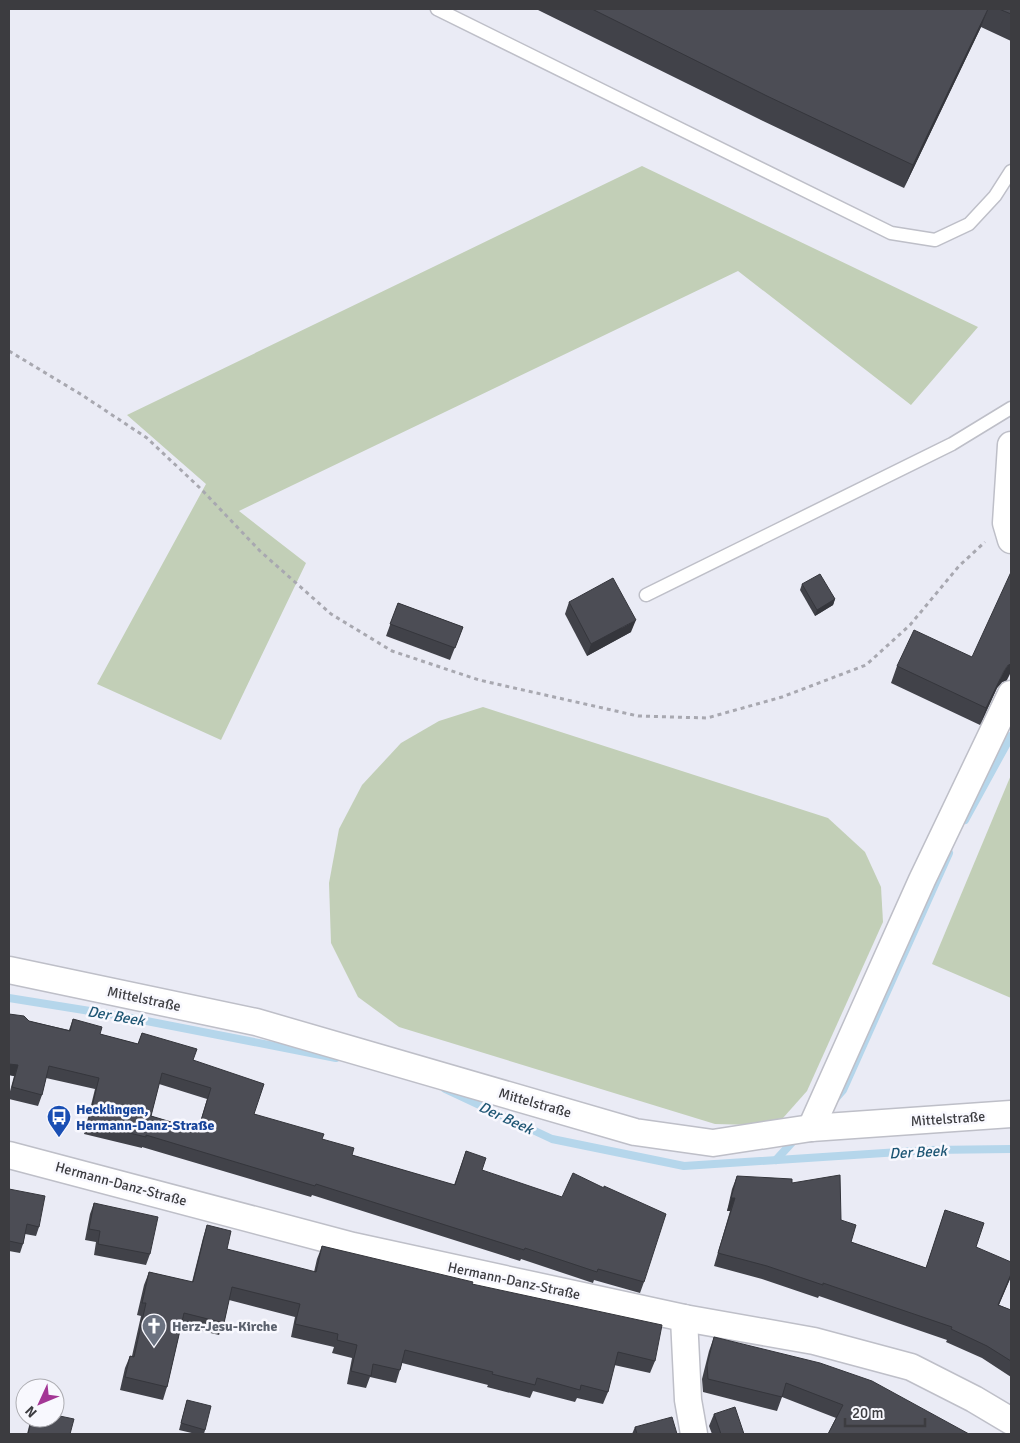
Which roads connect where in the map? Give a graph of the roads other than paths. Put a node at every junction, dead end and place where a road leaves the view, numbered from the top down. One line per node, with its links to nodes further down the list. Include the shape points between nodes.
1 (437, 9): 2 (lane, via 891,234 935,240 969,224 995,196)
2 (1011, 171)
3 (1011, 408): 6 (lane, via 952,444)
4 (1011, 445): 5 (street)
5 (1009, 531)
6 (646, 594)
7 (1011, 694): 10 (street, via 922,880)
8 (9, 970): 10 (street, Mittelstraße, via 256,1022 634,1132 713,1143)
9 (1011, 1114): 10 (street, Mittelstraße)
10 (811, 1128)
11 (9, 1155): 12 (street, Hermann-Danz-Straße, via 352,1246)
12 (684, 1318): 13 (street, Hermann-Danz-Straße, via 814,1342 911,1366); 14 (street, via 688,1400)
13 (1011, 1421)
14 (694, 1434)

